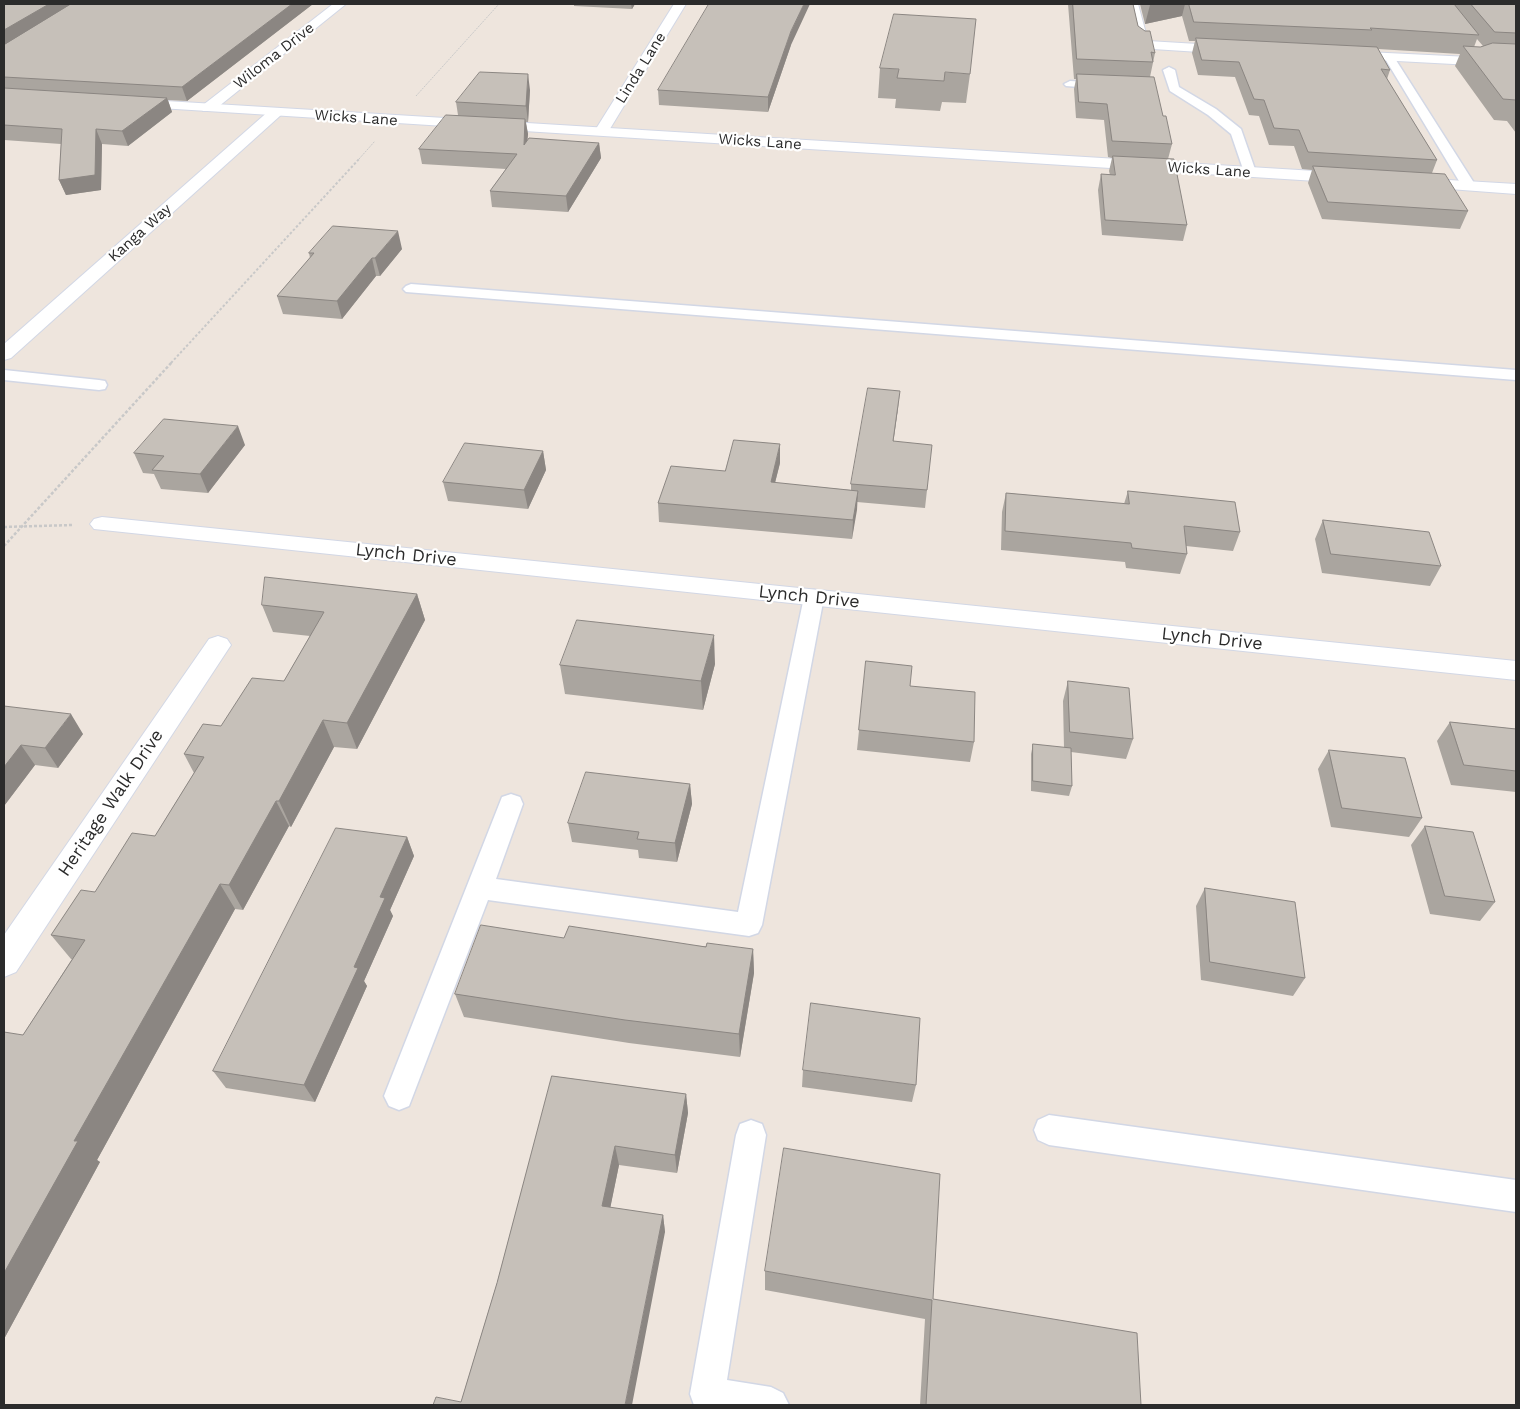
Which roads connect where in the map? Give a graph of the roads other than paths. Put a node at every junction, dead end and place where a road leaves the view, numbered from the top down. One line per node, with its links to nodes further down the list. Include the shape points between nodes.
1 (340, 4): 12 (street, Wiloma Drive)
2 (680, 4): 14 (street, Linda Lane)
3 (1132, 4): 4 (street, via 1142,45)
4 (1241, 50)
5 (1330, 54): 6 (street)
6 (1389, 57): 7 (street, via 1472,61 1479,53); 18 (lane)
7 (1516, 59)
8 (1169, 70): 15 (lane, via 1169,89 1212,112 1237,132)
9 (1070, 84): 10 (lane)
10 (1117, 86)
11 (121, 102): 12 (street, Wicks Lane)
12 (208, 108): 13 (street, Wicks Lane)
13 (276, 112): 14 (street, Wicks Lane); 21 (street, Kanga Way)
14 (601, 132): 15 (street, Wicks Lane)
15 (1250, 172): 16 (street, Wicks Lane)
16 (1359, 179)
17 (1399, 182): 18 (street)
18 (1469, 186): 19 (street)
19 (1516, 189)
20 (411, 289): 22 (lane)
21 (4, 354)
22 (1516, 375)
23 (4, 376): 24 (lane)
24 (98, 385)
25 (102, 524): 26 (street, Lynch Drive)
26 (814, 598): 28 (street, Lynch Drive); 30 (lane, via 749,926)
27 (218, 645): 31 (street, Heritage Walk Drive)
28 (1516, 671)
29 (511, 804): 30 (lane)
30 (480, 888): 32 (lane)
31 (4, 962)
32 (399, 1096)
33 (1049, 1130): 35 (lane)
34 (751, 1135): 36 (lane)
35 (1516, 1196)
36 (706, 1400): 37 (lane)
37 (771, 1405)

